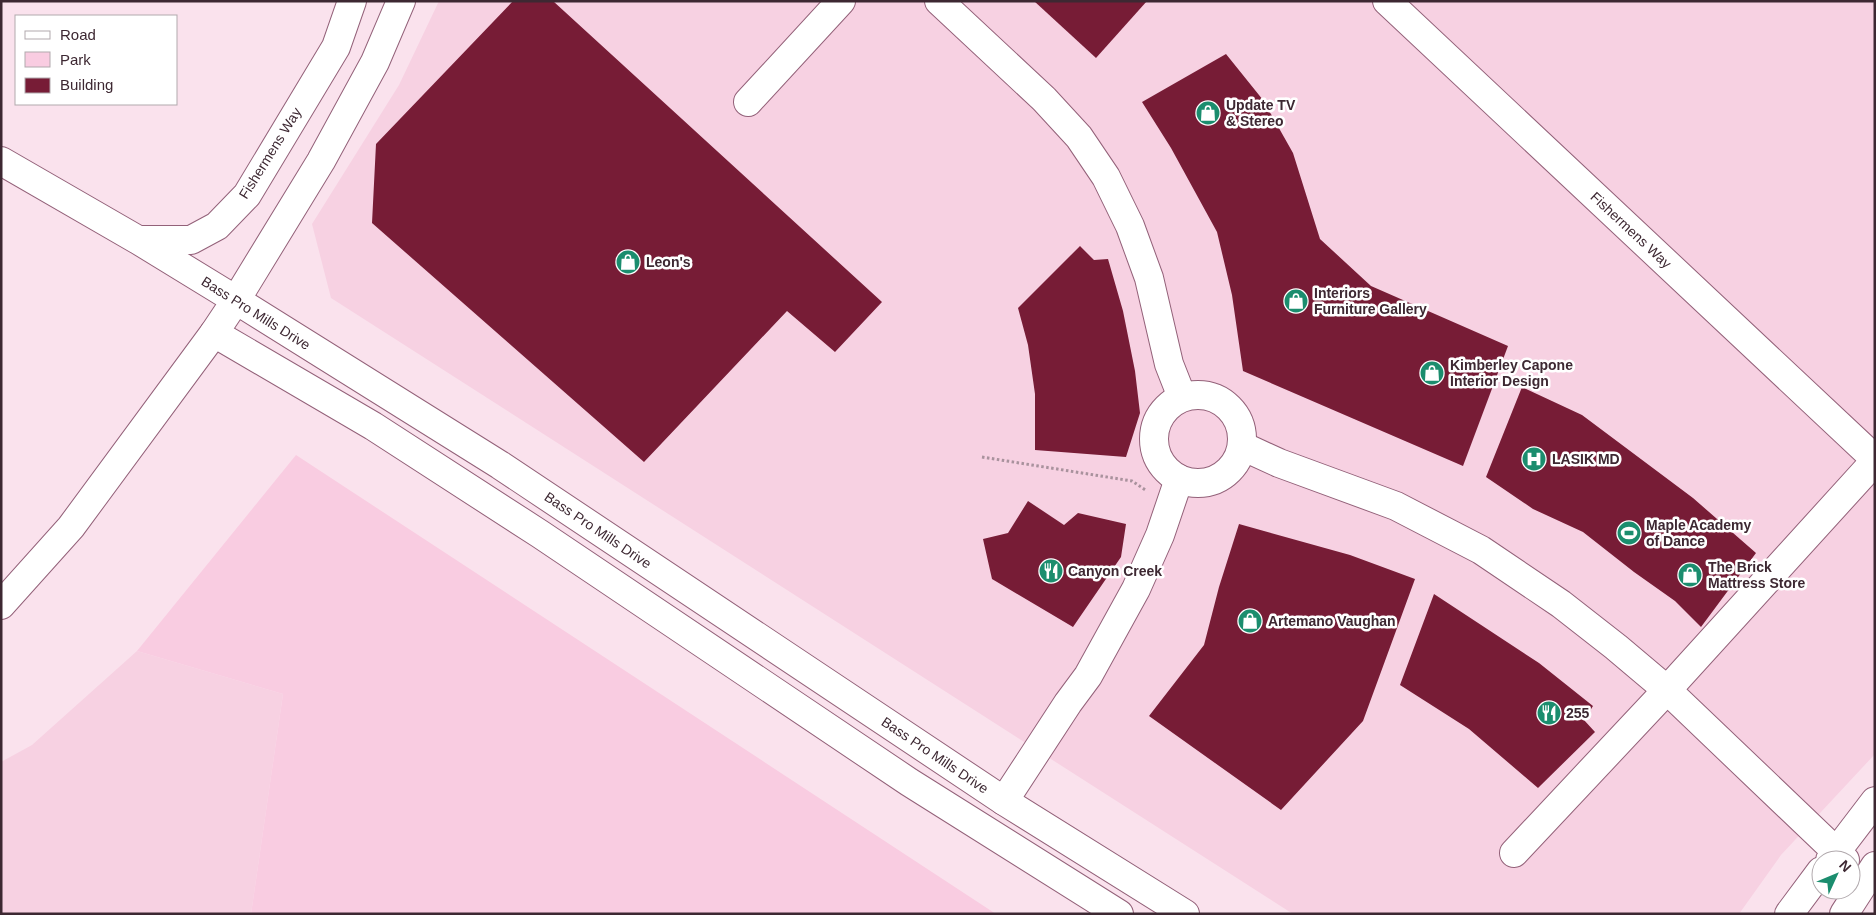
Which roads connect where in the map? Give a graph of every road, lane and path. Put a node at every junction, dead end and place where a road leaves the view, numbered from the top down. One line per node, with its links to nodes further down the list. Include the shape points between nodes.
1 (352, 1): 8 (main road, Fishermens Way, via 336,48 247,195 217,226 191,240)
2 (401, 1): 9 (main road, via 375,62 321,161)
3 (841, 1): 6 (main road)
4 (939, 1): 11 (main road, via 1044,99 1079,137 1106,177 1130,226 1149,278 1169,364)
5 (1387, 1): 14 (main road, Fishermens Way)
6 (748, 102)
7 (1, 161): 8 (main road, Bass Pro Mills Drive)
8 (138, 240): 9 (main road, Bass Pro Mills Drive)
9 (236, 300): 10 (main road); 19 (main road, Bass Pro Mills Drive, via 500,465)
10 (214, 333): 17 (main road, via 71,527); 26 (main road, via 373,426 909,782)
11 (1182, 397): 12 (main road, via 1213,397 1226,405 1242,431); 15 (main road, via 1159,417 1154,431 1154,447 1160,461)
12 (1242, 446): 15 (main road, via 1227,473 1214,480 1198,483); 18 (main road, via 1396,506 1481,550 1561,604)
13 (982, 458): 16 (path, via 1132,481)
14 (1875, 460): 18 (main road)
15 (1179, 478): 16 (main road)
16 (1170, 505): 19 (main road, via 1136,589 1105,646)
17 (1, 605)
18 (1667, 690): 21 (main road); 23 (main road)
19 (1004, 801): 27 (main road, Bass Pro Mills Drive)
20 (1875, 801): 22 (main road)
21 (1831, 850)
22 (1853, 850)
23 (1514, 853)
24 (1811, 895): 28 (main road)
25 (1845, 900): 29 (main road)
26 (1119, 914)
27 (1185, 914)
28 (1789, 914)
29 (1844, 914)

